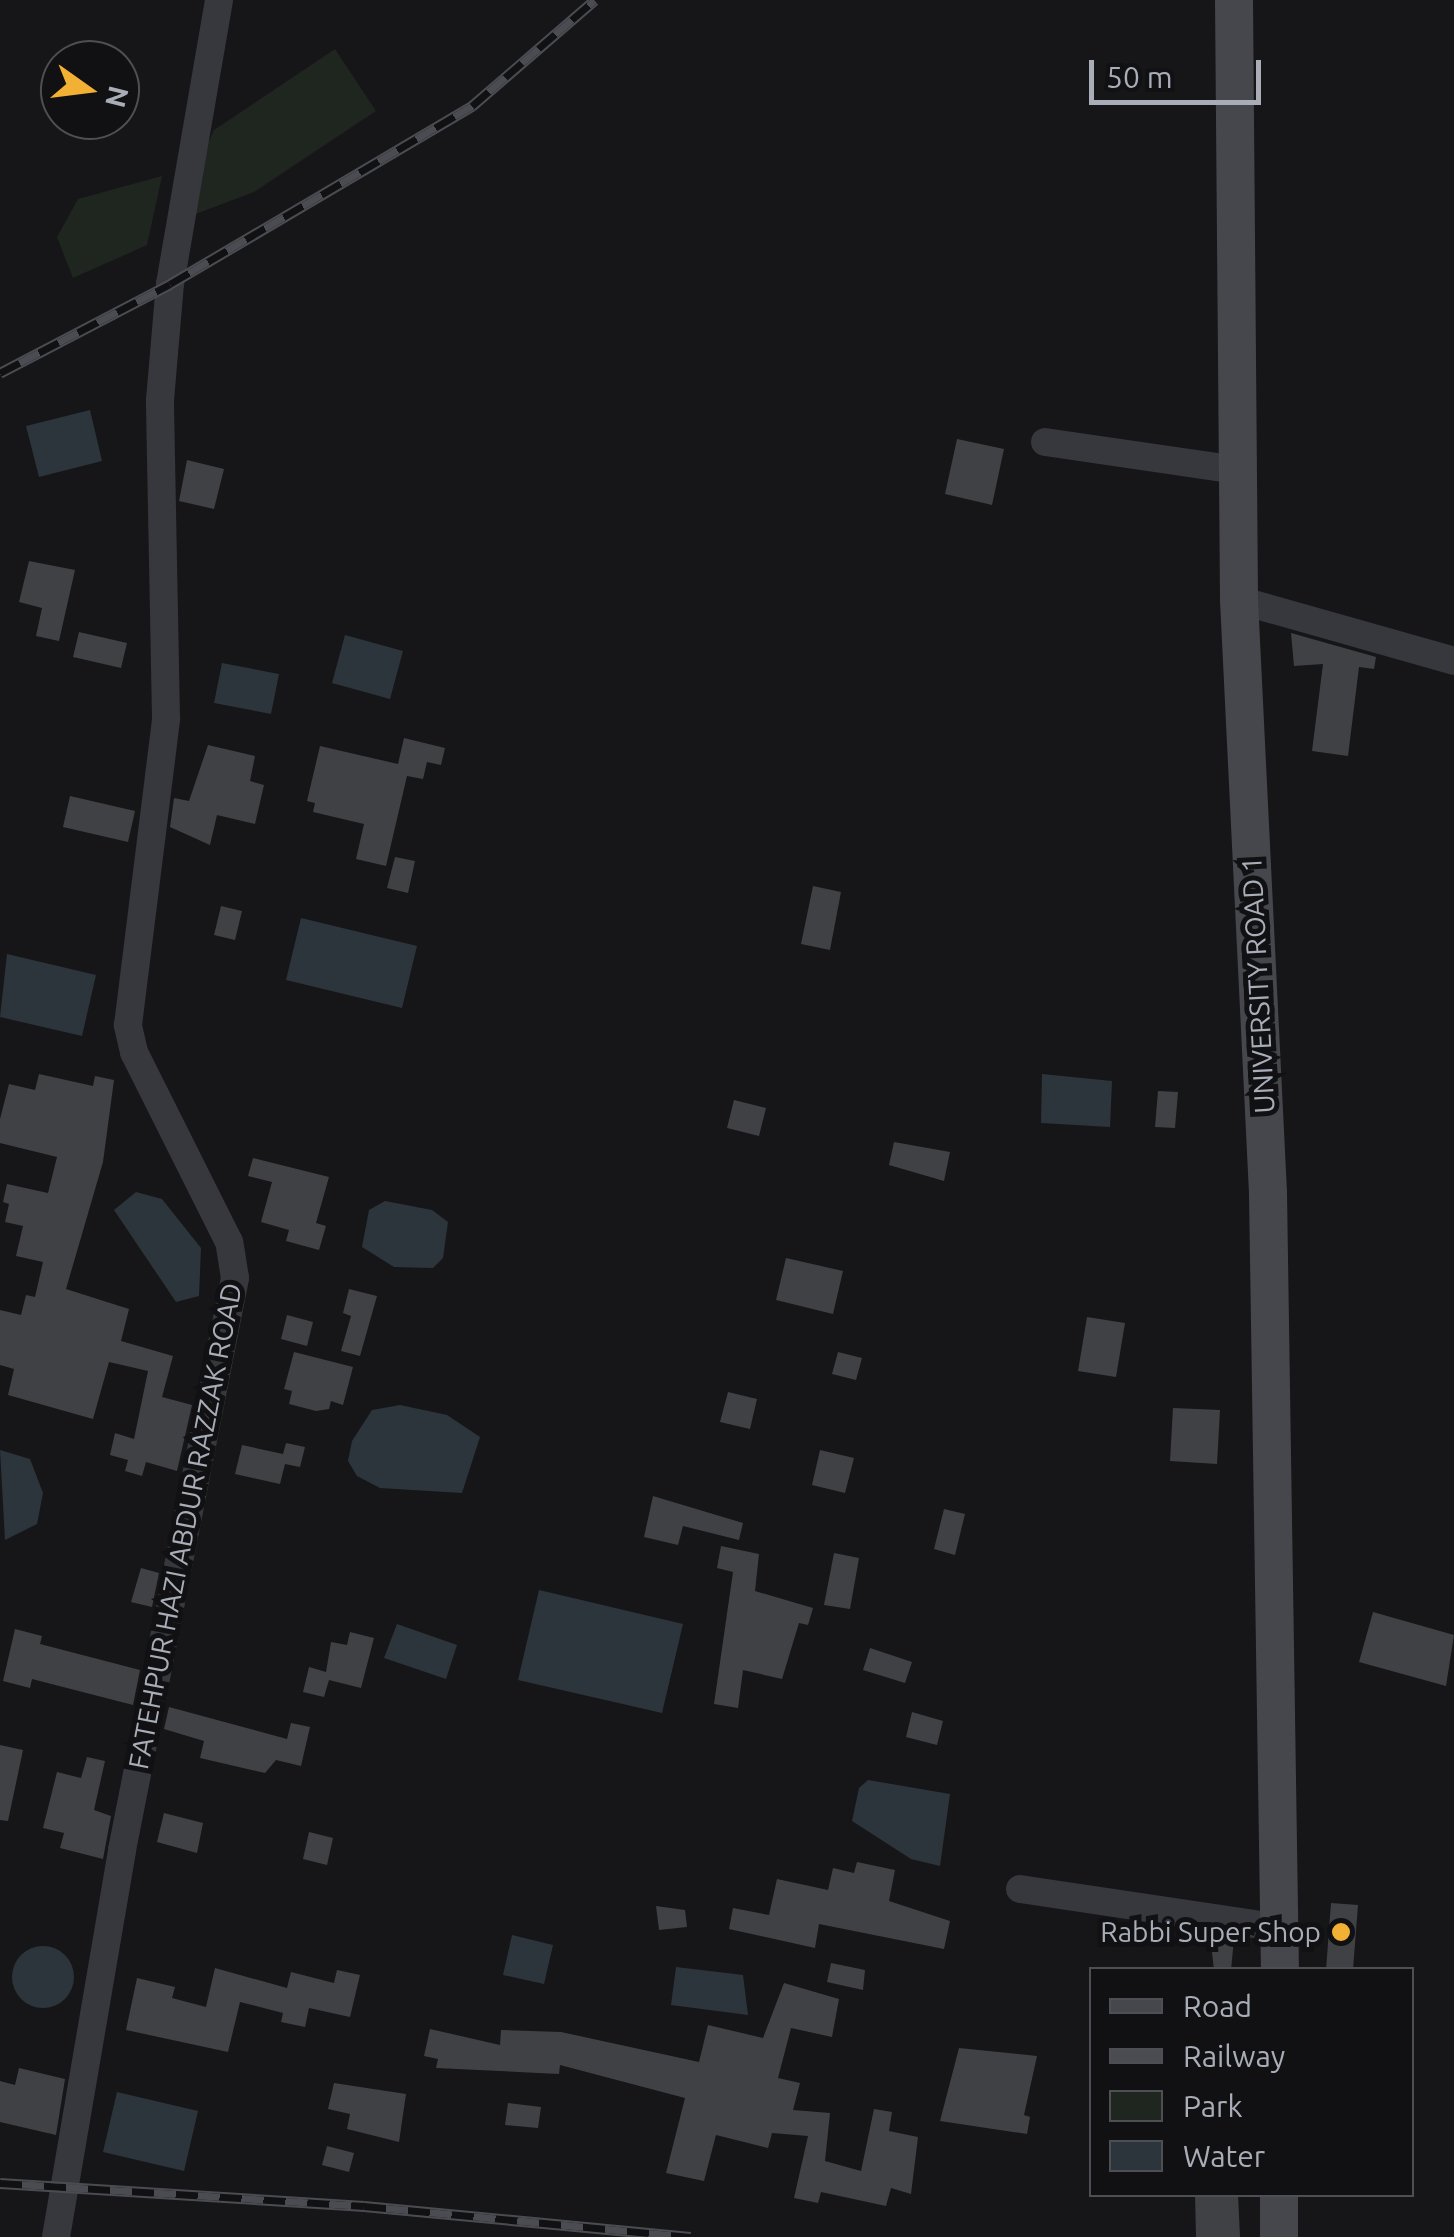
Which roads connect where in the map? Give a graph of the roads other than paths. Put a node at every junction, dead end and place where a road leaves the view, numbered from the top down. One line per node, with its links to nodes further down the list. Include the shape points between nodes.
1 (219, 0): 11 (street, FATEHPUR HAZI ABDUR RAZZAK ROAD, via 160,400 166,718 128,1025 134,1052 229,1242 236,1278 122,1850)
2 (1234, 0): 4 (main road, UNIVERSITY ROAD 1)
3 (1045, 442): 4 (street)
4 (1238, 470): 5 (main road, UNIVERSITY ROAD 1)
5 (1240, 600): 6 (street); 8 (main road, UNIVERSITY ROAD 1, via 1268,1194)
6 (1454, 661)
7 (1020, 1889): 8 (street)
8 (1280, 1928): 9 (main road, UNIVERSITY ROAD 1)
9 (1280, 1967)
10 (1279, 2197): 12 (main road)
11 (56, 2237)
12 (1279, 2237)

